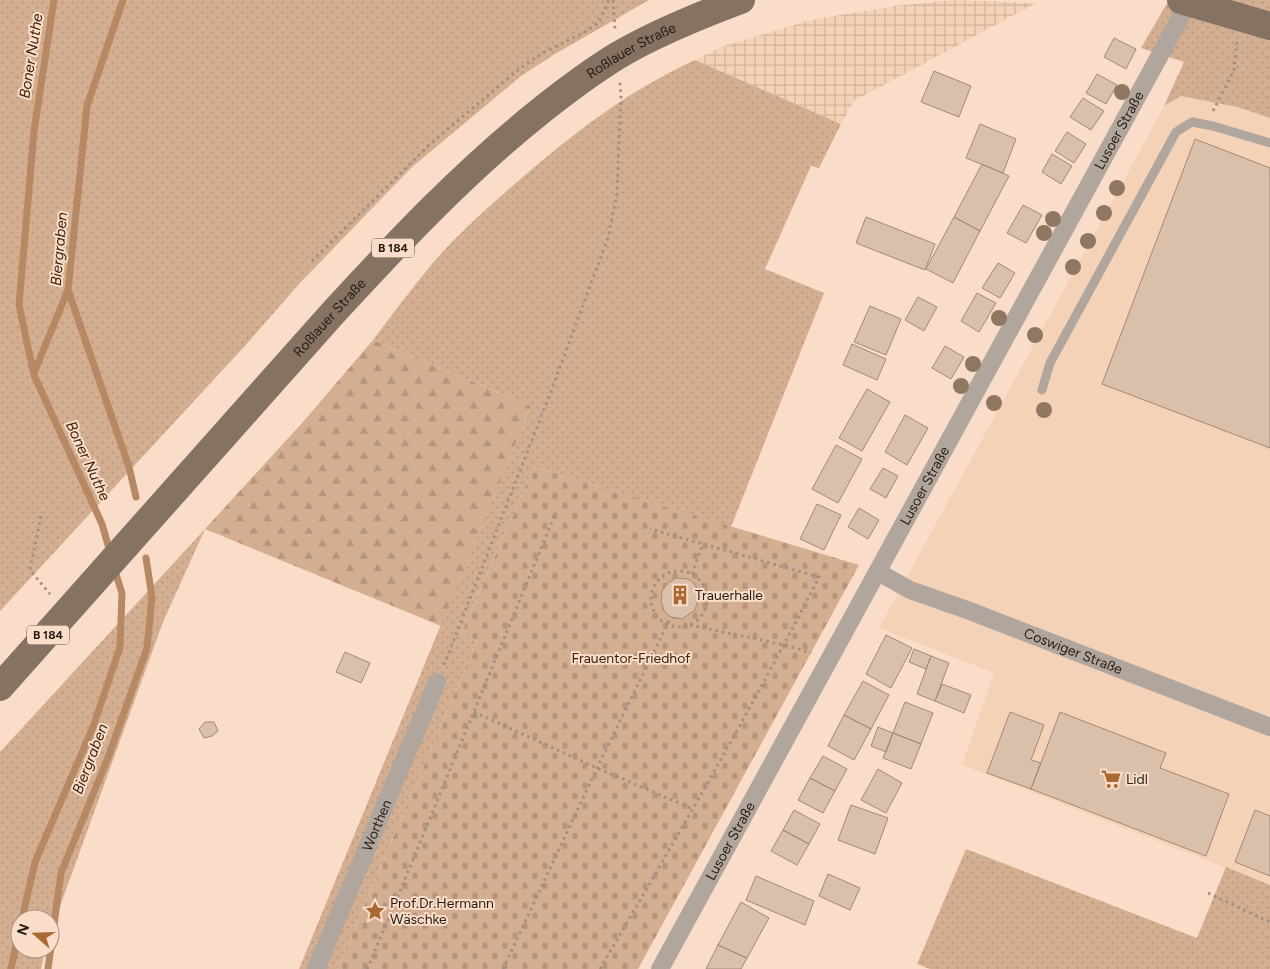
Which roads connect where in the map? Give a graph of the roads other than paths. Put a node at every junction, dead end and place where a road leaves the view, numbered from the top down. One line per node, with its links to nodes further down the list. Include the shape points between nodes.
1 (740, 0): 8 (main road, Roßlauer Straße / B 184, via 663,31 617,56 523,125 461,179 332,314)
2 (1185, 1): 3 (main road); 6 (street, Lusoer Straße)
3 (1258, 22)
4 (1270, 143): 5 (lane, via 1192,122 1176,132 1050,363)
5 (1042, 390)
6 (878, 572): 9 (street, Coswiger Straße, via 910,590); 11 (street, Lusoer Straße)
7 (438, 682): 10 (street, Worthen)
8 (0, 687)
9 (1270, 727)
10 (316, 969)
11 (660, 969)

